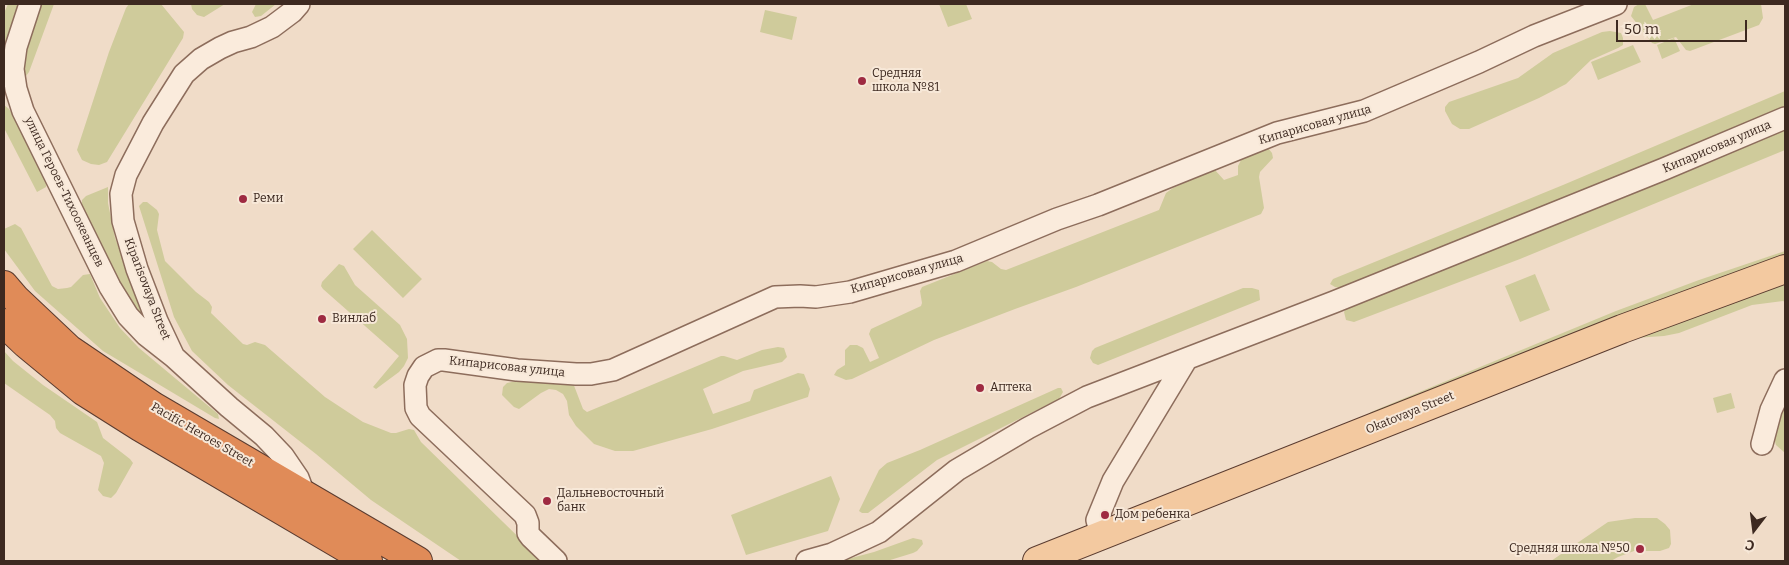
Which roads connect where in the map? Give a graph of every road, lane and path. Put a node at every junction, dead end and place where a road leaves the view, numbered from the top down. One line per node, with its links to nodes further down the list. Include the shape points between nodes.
1 (30, 4): 8 (street, улица Героев-Тихоокеанцев, via 16,47 14,69 16,89 24,111 114,294 146,335)
2 (300, 4): 8 (street, Kiparisovaya Street, via 272,27 220,48 184,74 126,175 121,194 123,221 137,269)
3 (1616, 4): 16 (street, Кипарисовая улица, via 1534,36 1364,112 1278,133 956,261 850,292 816,297 775,297 612,370 576,374 444,360 424,367 418,376 415,395 420,416 524,515 530,538)
4 (1785, 118): 9 (street, Кипарисовая улица)
5 (1785, 269): 13 (main road, Okatovaya Street, via 1633,325)
6 (4, 285): 12 (highway, Pacific Heroes Street, via 69,349 153,406)
7 (4, 323): 14 (highway, Pacific Heroes Street, via 83,391)
8 (174, 357): 12 (street, улица Героев-Тихоокеанцев, via 283,456)
9 (1186, 360): 13 (street, via 1113,481 1097,520); 17 (street, Кипарисовая улица, via 1087,397 957,470 879,532 832,554)
10 (1785, 380): 11 (street, via 1771,410)
11 (1762, 444)
12 (304, 494): 15 (highway, Pacific Heroes Street)
13 (1101, 535): 18 (main road, Okatovaya Street)
14 (368, 561)
15 (418, 561)
16 (556, 561)
17 (807, 561)
18 (1037, 561)

